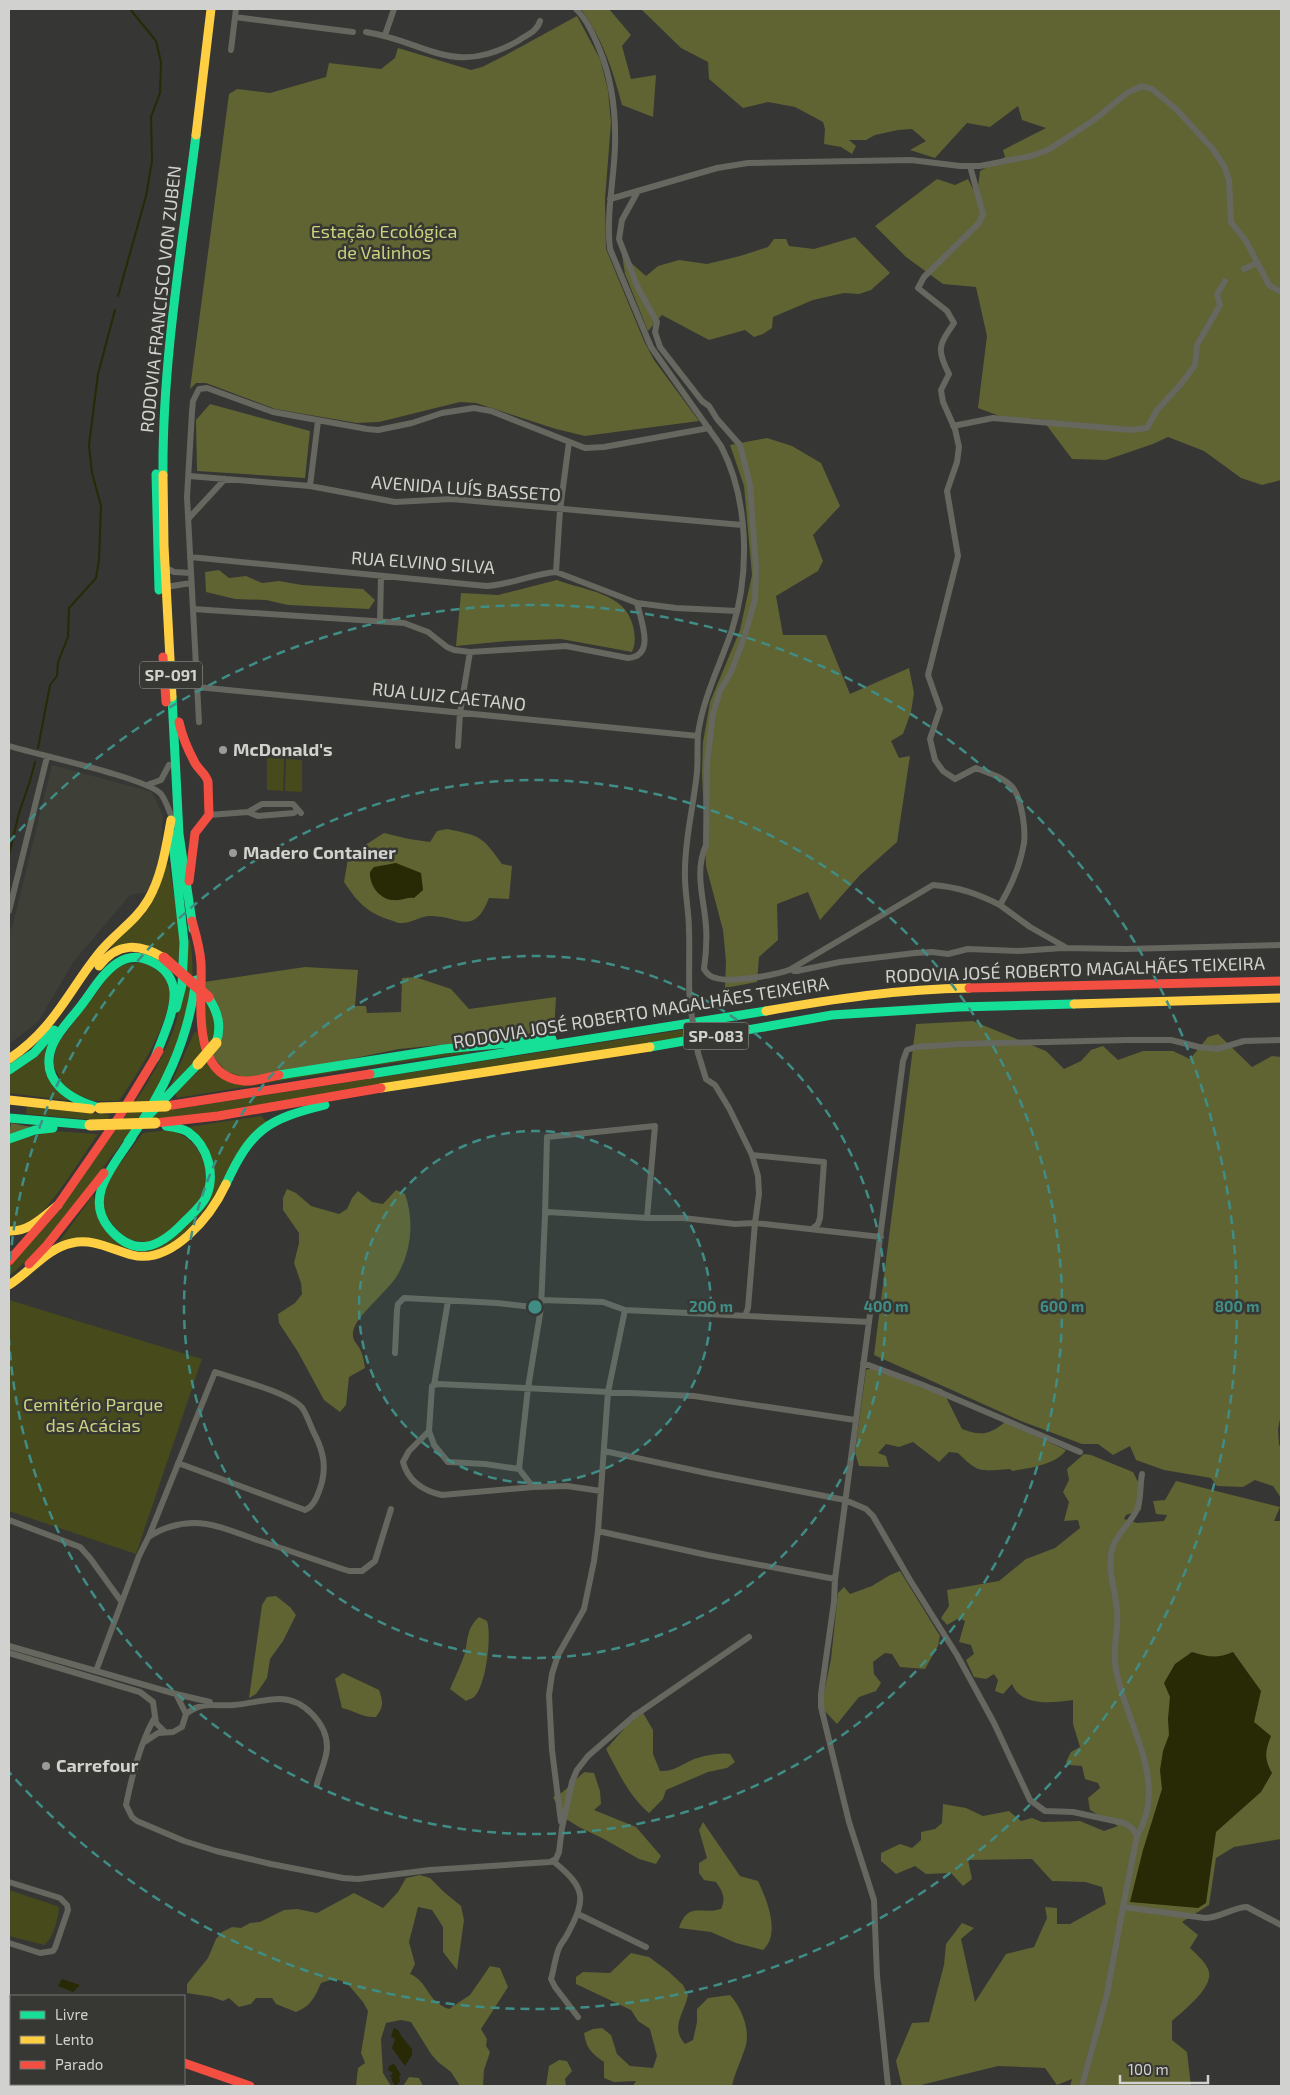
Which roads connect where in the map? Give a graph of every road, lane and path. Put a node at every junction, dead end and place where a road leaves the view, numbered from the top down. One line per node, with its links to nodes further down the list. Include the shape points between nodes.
1 (205, 9): 49 (main road, RODOVIA FRANCISCO VON ZUBEN / SP-091, via 156,435 157,546)
2 (211, 9): 30 (main road, RODOVIA FRANCISCO VON ZUBEN / SP-091, via 169,360 163,435)
3 (236, 9): 6 (street)
4 (394, 9): 10 (street)
5 (576, 9): 14 (street, via 593,34 612,90 615,146)
6 (235, 17): 8 (street); 11 (street)
7 (540, 21): 10 (street, via 534,31 482,57 447,56)
8 (353, 32)
9 (366, 32): 10 (street)
10 (385, 35)
11 (231, 50)
12 (970, 166): 13 (street, via 911,160 748,163 654,184); 15 (street, via 1044,152 1094,120 1135,88 1147,87 1176,109 1224,166 1229,180 1231,222); 20 (street, via 983,214 979,223 924,277 918,288 947,311 954,323 939,350 949,374 940,390)
13 (638, 191): 14 (street); 60 (street, via 622,220 619,239 638,288 657,322 655,332 660,347 740,445 753,509 755,600 740,650 720,691 709,739 706,845 699,871 707,929 704,969 717,979)
14 (610, 199): 21 (street, via 610,249 642,326 652,347)
15 (1257, 263): 16 (street); 18 (street, via 1269,285)
16 (1244, 269)
17 (1225, 281): 20 (street, via 1218,294 1220,305 1197,345 1196,365 1157,410 1146,428 1131,430 993,418)
18 (1281, 292)
19 (318, 421): 22 (street, via 378,430 474,408 491,411); 23 (street, via 273,412 207,388 199,389 193,401); 25 (street)
20 (954, 426): 55 (street, via 959,447 947,491 958,556 928,675 940,709 930,739 935,760 942,771 955,779 976,768 1013,788 1020,806 1024,846 1009,890)
21 (709, 428): 22 (street, via 604,447 586,448); 28 (street, via 729,460)
22 (569, 442): 26 (street)
23 (189, 476): 24 (street, AVENIDA LUÍS BASSETO); 27 (street)
24 (225, 479): 25 (street, AVENIDA LUÍS BASSETO); 27 (street)
25 (310, 486): 26 (street, AVENIDA LUÍS BASSETO, via 395,502 452,499)
26 (560, 510): 28 (street, AVENIDA LUÍS BASSETO); 31 (street)
27 (189, 518): 29 (street)
28 (742, 525): 38 (street, via 744,573)
29 (190, 557): 32 (street); 33 (street, RUA ELVINO SILVA)
30 (166, 568): 32 (street); 35 (main road, RODOVIA FRANCISCO VON ZUBEN / SP-091)
31 (556, 572): 33 (street, RUA ELVINO SILVA, via 498,586); 36 (street)
32 (191, 573): 34 (street)
33 (381, 576): 39 (street)
34 (192, 583): 35 (street); 37 (street)
35 (166, 587): 41 (main road, RODOVIA FRANCISCO VON ZUBEN / SP-091)
36 (637, 603): 38 (street); 40 (street, via 645,639 642,653 636,657 566,646)
37 (193, 609): 39 (street); 42 (street)
38 (736, 611): 45 (street, via 702,712)
39 (380, 621): 40 (street, via 410,625 428,632 447,647)
40 (470, 652): 43 (street)
41 (172, 680): 52 (main road, via 183,740 207,778); 54 (main road, RODOVIA FRANCISCO VON ZUBEN / SP-091, via 179,834)
42 (198, 687): 43 (street, RUA LUIZ CAETANO); 44 (street)
43 (460, 714): 45 (street, RUA LUIZ CAETANO); 47 (street)
44 (199, 722)
45 (698, 736): 76 (street, bridge, via 685,869 690,928 690,1005 706,1079 721,1094)
46 (9, 746): 48 (street)
47 (458, 746)
48 (47, 757): 50 (street); 56 (street)
49 (169, 765): 50 (street, via 161,780); 53 (main road, RODOVIA FRANCISCO VON ZUBEN / SP-091)
50 (147, 785): 53 (street, via 161,794)
51 (248, 812): 51 (street, via 258,816 299,812 293,804 262,804); 52 (street)
52 (209, 814): 54 (main road, via 195,833)
53 (171, 817): 65 (main road, RODOVIA FRANCISCO VON ZUBEN / SP-091, via 185,926 185,953 178,1003); 66 (main road, via 164,863 142,910 100,953 43,1032 27,1048)
54 (188, 900): 57 (main road, RODOVIA FRANCISCO VON ZUBEN / SP-091)
55 (1000, 905): 59 (street, via 1030,927); 60 (street, via 955,886 934,885)
56 (9, 911)
57 (192, 921): 63 (main road, via 201,959 200,1027 204,1045 215,1065 235,1080 444,1049); 72 (main road, RODOVIA FRANCISCO VON ZUBEN / SP-091, via 196,961 192,1017)
58 (1281, 945): 59 (street)
59 (1068, 948): 60 (street, via 962,949 948,954 915,953)
60 (787, 971)
61 (1281, 981): 63 (main road, RODOVIA JOSÉ ROBERTO MAGALHÃES TEIXEIRA / SP-083, via 898,991)
62 (1281, 998): 68 (main road, RODOVIA JOSÉ ROBERTO MAGALHÃES TEIXEIRA / SP-083, via 958,1007 832,1015)
63 (636, 1032): 70 (main road, RODOVIA JOSÉ ROBERTO MAGALHÃES TEIXEIRA / SP-083, bridge, via 166,1106)
64 (1281, 1040): 83 (street, via 1244,1041 1217,1049 1172,1040 911,1048 903,1061)
65 (155, 1058): 70 (main road, via 173,999 172,984 165,972 149,960 121,960 112,965 58,1035 50,1052 53,1077 62,1090 73,1099); 77 (main road, RODOVIA FRANCISCO VON ZUBEN / SP-091)
66 (9, 1059)
67 (9, 1070): 72 (main road, bridge, via 38,1050 111,952 138,946 164,958 208,997 215,1007 220,1032 216,1043)
68 (425, 1083): 72 (main road, RODOVIA JOSÉ ROBERTO MAGALHÃES TEIXEIRA / SP-083, via 218,1116); 86 (main road, via 301,1111 270,1124 241,1151 214,1205 179,1243 161,1255 138,1257 95,1242 74,1242 56,1249)
69 (9, 1100): 70 (main road, RODOVIA JOSÉ ROBERTO MAGALHÃES TEIXEIRA / SP-083)
70 (100, 1108)
71 (9, 1118): 73 (main road, RODOVIA JOSÉ ROBERTO MAGALHÃES TEIXEIRA / SP-083)
72 (151, 1120): 73 (main road, RODOVIA JOSÉ ROBERTO MAGALHÃES TEIXEIRA / SP-083, bridge); 74 (main road, RODOVIA FRANCISCO VON ZUBEN / SP-091); 74 (main road, via 180,1128 195,1138 206,1154 211,1175 208,1191 199,1207 169,1237 154,1246 136,1246 120,1239 104,1223 98,1207 99,1190)
73 (86, 1125): 75 (main road, via 44,1128)
74 (132, 1137): 85 (main road, RODOVIA FRANCISCO VON ZUBEN / SP-091, via 47,1245)
75 (9, 1140)
76 (752, 1155): 80 (street, via 759,1194); 81 (street, via 824,1162 818,1224)
77 (58, 1205): 82 (main road, via 29,1228); 84 (main road, RODOVIA FRANCISCO VON ZUBEN / SP-091)
78 (546, 1215): 79 (street, via 552,1212); 79 (street, via 548,1137 655,1126); 87 (street)
79 (647, 1218): 80 (street)
80 (755, 1223): 81 (street); 91 (street)
81 (812, 1228): 83 (street)
82 (9, 1231)
83 (881, 1236): 92 (street)
84 (9, 1261)
85 (9, 1281)
86 (9, 1285)
87 (541, 1300): 89 (street); 90 (street, via 603,1302)
88 (448, 1301): 89 (street); 93 (street, via 404,1298 397,1310); 95 (street)
89 (541, 1308): 96 (street)
90 (625, 1310): 91 (street); 97 (street)
91 (745, 1316): 92 (street)
92 (869, 1322): 94 (street)
93 (395, 1353)
94 (863, 1363): 98 (street); 101 (street)
95 (434, 1385): 96 (street); 99 (street, via 431,1389)
96 (528, 1388): 97 (street); 103 (street)
97 (608, 1392): 98 (street, via 694,1396); 100 (street)
98 (855, 1420): 107 (street)
99 (429, 1431): 103 (street, via 434,1445 448,1462); 105 (street, via 408,1451 403,1462 410,1477 420,1487 442,1495)
100 (604, 1451): 106 (street); 107 (street)
101 (1080, 1452)
102 (178, 1463): 102 (street, via 215,1372 292,1398 302,1408 323,1453 324,1465 317,1497 305,1510); 111 (street)
103 (519, 1469): 105 (street)
104 (1142, 1474): 126 (street, via 1137,1509 1114,1545 1109,1565 1117,1611 1115,1663 1148,1784 1148,1802)
105 (533, 1488): 106 (street, via 567,1486)
106 (601, 1492): 110 (street)
107 (845, 1500): 112 (street); 126 (street, via 866,1509 873,1516 957,1655 1030,1800 1045,1810 1073,1812 1124,1823)
108 (391, 1509): 111 (street, via 375,1562 362,1571 349,1572 203,1523 173,1526)
109 (9, 1520): 113 (street, via 80,1547)
110 (598, 1531): 112 (street); 125 (street, via 584,1609 558,1655 549,1694)
111 (149, 1536): 113 (street)
112 (835, 1579): 137 (street, via 821,1708 849,1822 874,1900 877,1976)
113 (121, 1601): 117 (street)
114 (748, 1637): 125 (street, via 634,1716 588,1756 572,1782)
115 (9, 1646): 117 (street)
116 (9, 1653): 121 (street, via 140,1692 153,1702)
117 (96, 1671): 118 (street)
118 (176, 1694): 119 (street); 120 (street)
119 (218, 1705): 120 (street, via 199,1706); 124 (street, via 281,1699 291,1700 308,1711 322,1727 327,1745)
120 (186, 1714): 122 (street, via 182,1727)
121 (155, 1717): 122 (street); 123 (street)
122 (165, 1732): 123 (street)
123 (142, 1744): 127 (street, via 126,1805 132,1817 184,1841 216,1851 326,1876 358,1878)
124 (317, 1784)
125 (562, 1828): 127 (street, via 559,1852)
126 (1138, 1836): 129 (street)
127 (553, 1861): 130 (street, via 577,1885 581,1899)
128 (9, 1882): 132 (street, via 60,1898 68,1910 55,1948 49,1953)
129 (1123, 1907): 131 (street, via 1205,1918 1248,1907); 138 (street, via 1107,1994)
130 (578, 1914): 133 (street); 134 (street, via 560,1947 551,1979)
131 (1281, 1925)
132 (9, 1943)
133 (646, 1947)
134 (578, 2017)
135 (185, 2063): 136 (main road)
136 (244, 2085)
137 (888, 2086)
138 (1082, 2086)

